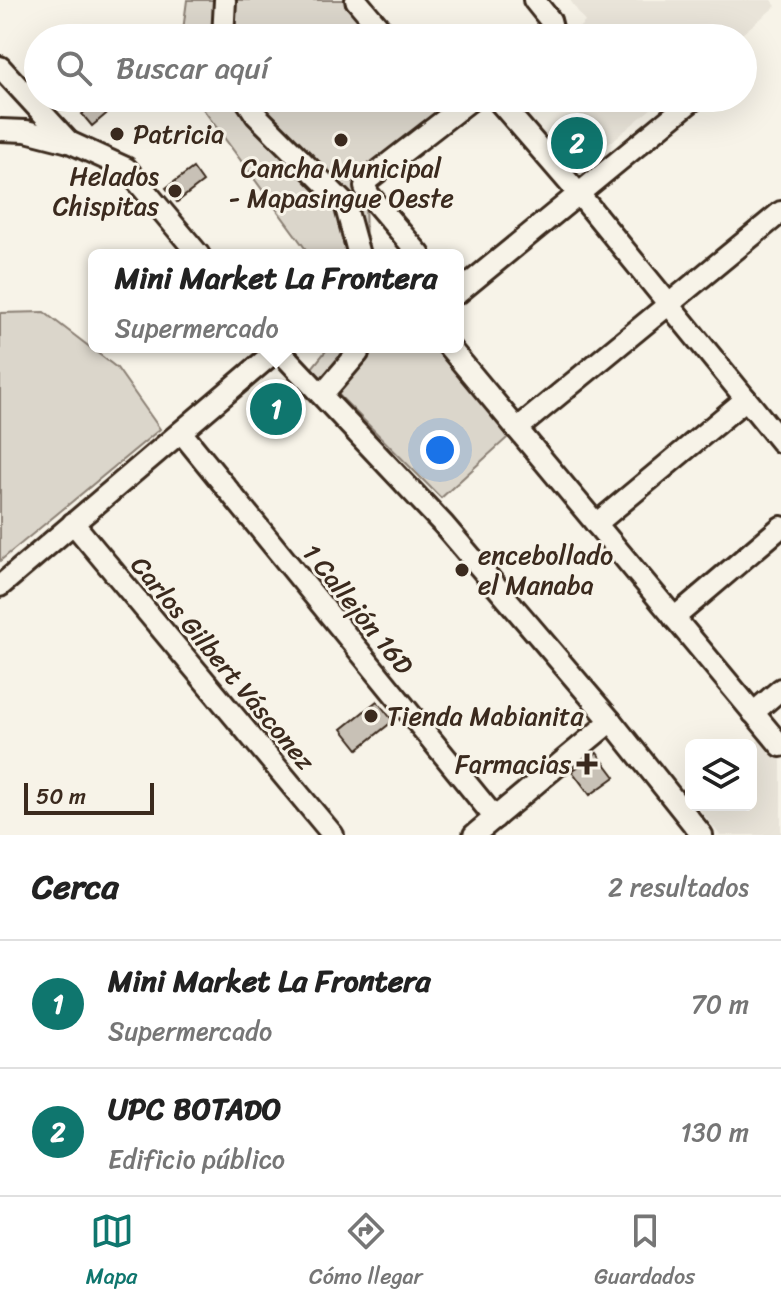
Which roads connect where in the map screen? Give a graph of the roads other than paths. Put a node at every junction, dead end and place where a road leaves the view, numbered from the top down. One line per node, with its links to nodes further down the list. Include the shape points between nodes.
1 (225, 0): 4 (street)
2 (356, 0): 5 (street)
3 (534, 0): 6 (street)
4 (224, 24)
5 (376, 24)
6 (551, 24)
7 (0, 67): 8 (street)
8 (24, 93)
9 (41, 112): 16 (street)
10 (254, 112): 20 (street, via 345,204)
11 (455, 112): 14 (street)
12 (508, 112): 17 (street)
13 (678, 112): 17 (street)
14 (452, 114): 21 (street, via 366,181 369,195)
15 (0, 130): 16 (street)
16 (69, 142): 19 (street, via 126,168)
17 (579, 194): 22 (street); 23 (street)
18 (781, 212): 23 (street)
19 (194, 249)
20 (357, 249)
21 (415, 249)
22 (464, 288)
23 (669, 304): 29 (street); 30 (street)
24 (271, 353): 31 (street)
25 (282, 353): 28 (street)
26 (358, 353): 28 (street)
27 (454, 353): 30 (street)
28 (322, 395): 40 (street, via 443,524)
29 (746, 399): 32 (street); 34 (street)
30 (517, 429): 34 (street)
31 (181, 432): 33 (street); 42 (street, 1 Callejón 16D)
32 (781, 442)
33 (73, 523): 36 (street); 43 (street, Carlos Gilbert Vásconez)
34 (596, 524): 37 (street)
35 (781, 527): 37 (street)
36 (0, 586)
37 (674, 618): 39 (street)
38 (781, 689): 39 (street)
39 (753, 713): 41 (street)
40 (611, 721): 42 (street); 45 (street)
41 (781, 746)
42 (495, 818): 44 (street)
43 (333, 835)
44 (474, 835)
45 (702, 835)

